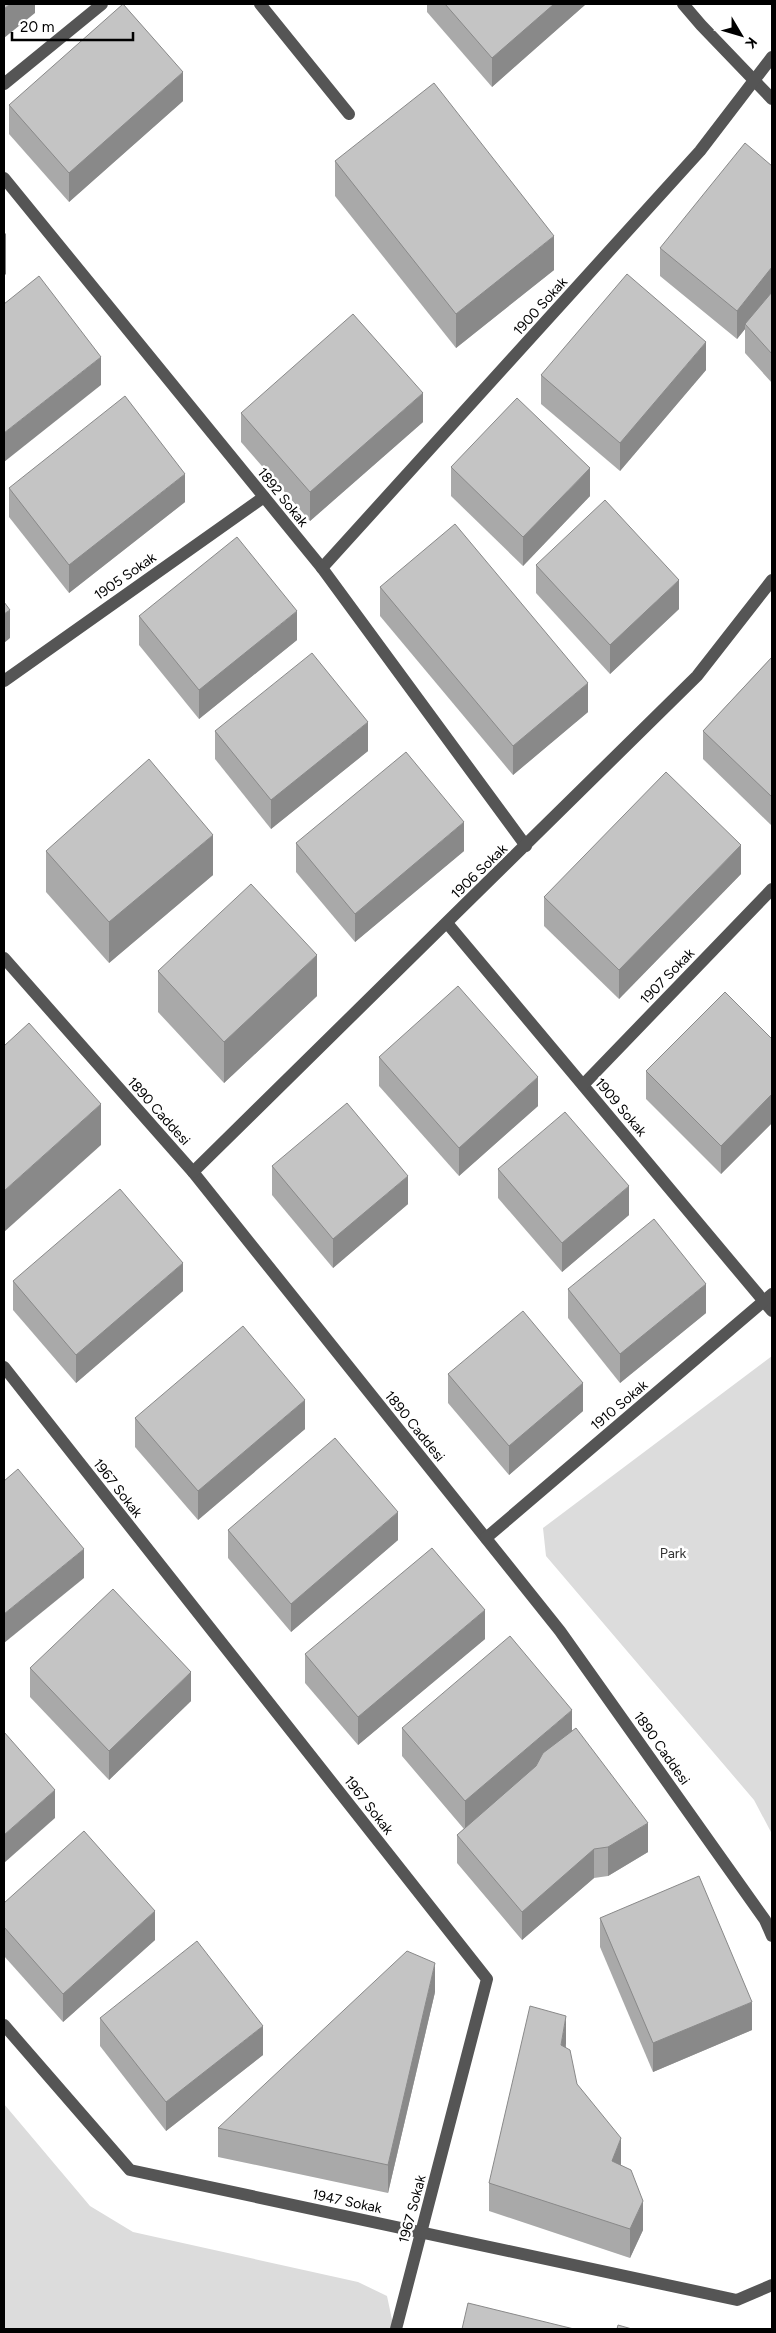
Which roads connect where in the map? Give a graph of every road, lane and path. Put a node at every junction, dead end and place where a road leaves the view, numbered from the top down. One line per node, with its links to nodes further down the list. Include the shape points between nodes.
1 (102, 4): 6 (street)
2 (260, 4): 8 (street)
3 (683, 4): 5 (street)
4 (772, 58): 5 (street, 1900 Sokak)
5 (754, 82): 7 (street); 11 (street, 1900 Sokak, via 700,152)
6 (4, 84)
7 (772, 99)
8 (349, 114)
9 (4, 178): 10 (street, 1892 Sokak)
10 (264, 497): 11 (street, 1892 Sokak); 13 (street, 1905 Sokak)
11 (322, 568): 14 (street, 1892 Sokak)
12 (772, 580): 14 (street, 1906 Sokak, via 697,676)
13 (4, 681)
14 (526, 846): 16 (street, 1906 Sokak)
15 (772, 889): 18 (street, 1907 Sokak)
16 (447, 923): 18 (street, 1909 Sokak); 19 (street, 1906 Sokak)
17 (5, 961): 19 (street, 1890 Caddesi)
18 (583, 1085): 20 (street, 1909 Sokak)
19 (193, 1172): 22 (street, 1890 Caddesi)
20 (770, 1302): 22 (street, 1910 Sokak)
21 (4, 1367): 25 (street, 1967 Sokak, via 487,1979)
22 (486, 1538): 23 (street, 1890 Caddesi, via 560,1631 766,1920)
23 (772, 1936)
24 (4, 2025): 25 (street, 1947 Sokak, via 130,2170)
25 (421, 2233): 26 (street, 1947 Sokak, via 737,2300); 27 (street, 1967 Sokak)
26 (772, 2286)
27 (396, 2329)

